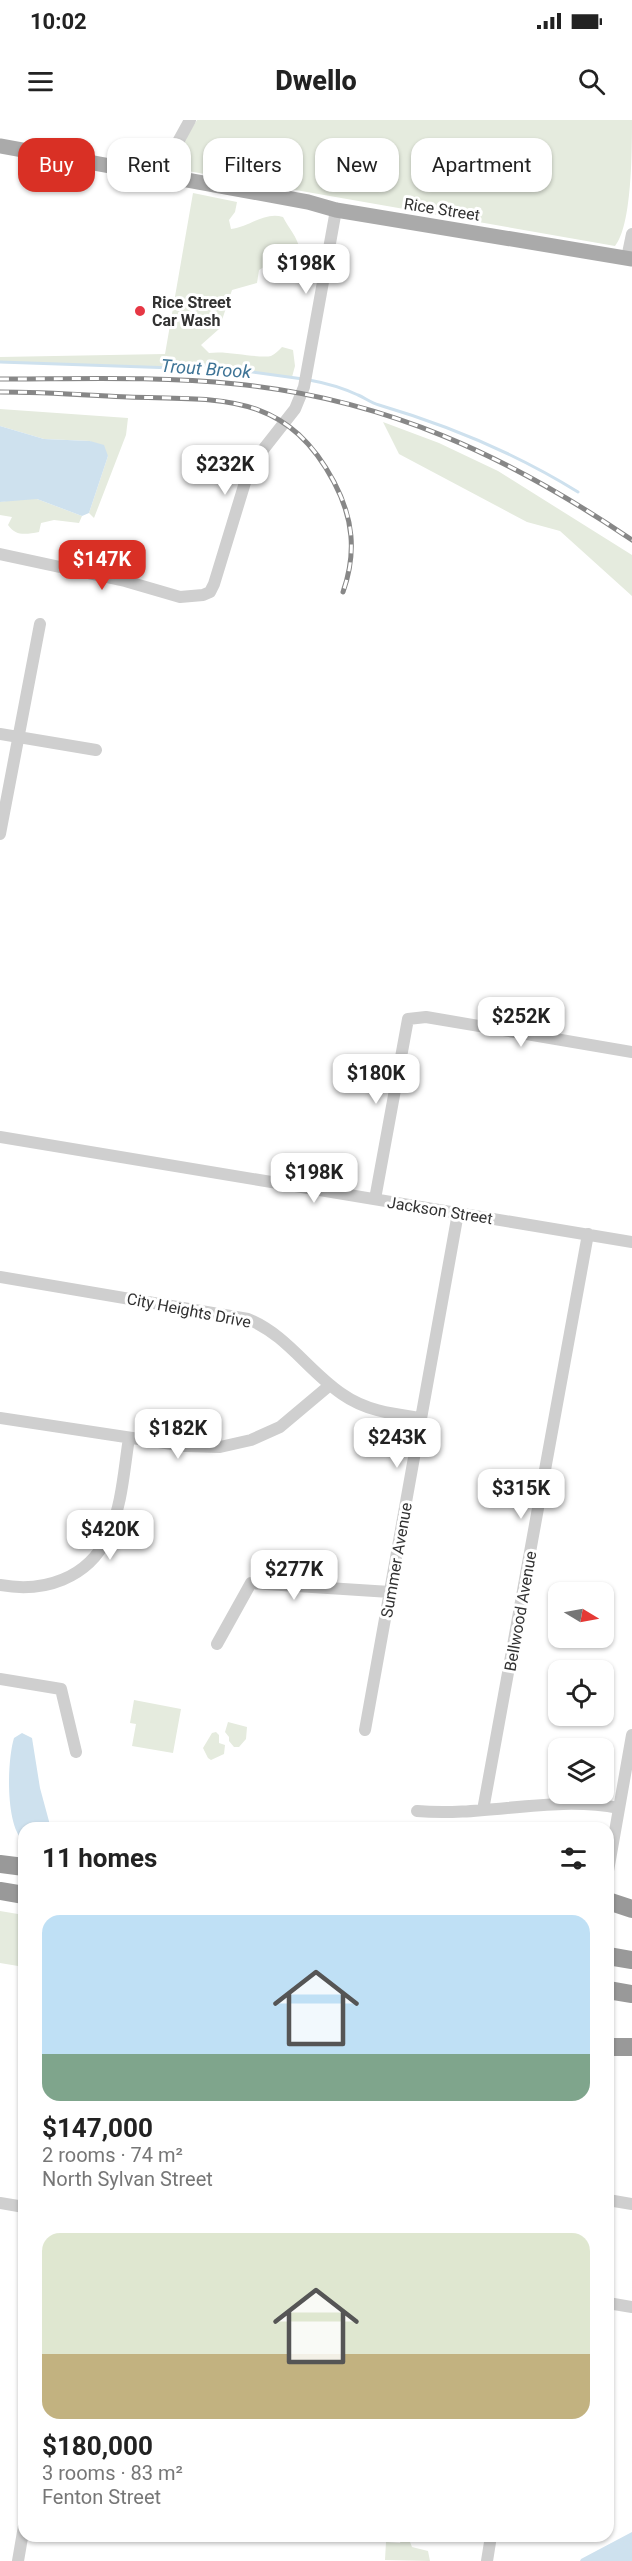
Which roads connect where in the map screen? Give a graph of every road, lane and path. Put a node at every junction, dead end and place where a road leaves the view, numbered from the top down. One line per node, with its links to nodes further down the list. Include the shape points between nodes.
1 (190, 120): 2 (street)
2 (180, 138)
3 (0, 146): 4 (main road, Rice Street)
4 (107, 166)
5 (191, 181): 6 (main road, Rice Street)
6 (336, 210): 8 (main road, Rice Street); 9 (street, via 304,387 295,409 247,476 210,592 180,597)
7 (632, 234): 8 (street)
8 (629, 258)
9 (0, 554)
10 (40, 624): 12 (street)
11 (0, 734): 12 (street)
12 (17, 737): 13 (street); 14 (street)
13 (96, 750)
14 (0, 834)
15 (632, 1052): 17 (street, via 426,1017 408,1019)
16 (0, 1137): 17 (street, Jackson Street)
17 (375, 1199): 18 (street, Jackson Street)
18 (458, 1213): 19 (street, Jackson Street); 24 (street, Summer Avenue)
19 (588, 1234): 20 (street, Jackson Street); 35 (street, Bellwood Avenue)
20 (632, 1242)
21 (0, 1277): 22 (street, City Heights Drive, via 248,1319 277,1334)
22 (330, 1385): 24 (street, City Heights Drive, via 371,1409); 25 (street, via 280,1427 236,1445 201,1448)
23 (0, 1418): 25 (street)
24 (421, 1418): 27 (street, Summer Avenue)
25 (129, 1438): 26 (street, via 114,1521 94,1557 75,1574 52,1585)
26 (0, 1586)
27 (390, 1592): 28 (street, via 251,1583); 30 (street, Summer Avenue)
28 (217, 1644)
29 (0, 1679): 32 (street, via 61,1689)
30 (365, 1730)
31 (632, 1735): 33 (street)
32 (76, 1752)
33 (619, 1808): 35 (street, via 580,1803); 36 (street)
34 (417, 1810): 35 (street)
35 (483, 1810)
36 (614, 1837)
37 (0, 1891): 38 (highway)
38 (18, 1894)
39 (18, 1895): 40 (highway)
40 (0, 1896)
41 (614, 1903): 42 (highway)
42 (632, 1909)
43 (614, 1957): 44 (highway)
44 (629, 1959)
45 (614, 2047): 46 (highway)
46 (632, 2048)
47 (614, 2201): 49 (street)
48 (0, 2203): 50 (street)
49 (632, 2204)
50 (18, 2206)
51 (614, 2304): 52 (street)
52 (632, 2307)
53 (21, 2542): 55 (street)
54 (490, 2542): 56 (street)
55 (18, 2561)
56 (487, 2561)

